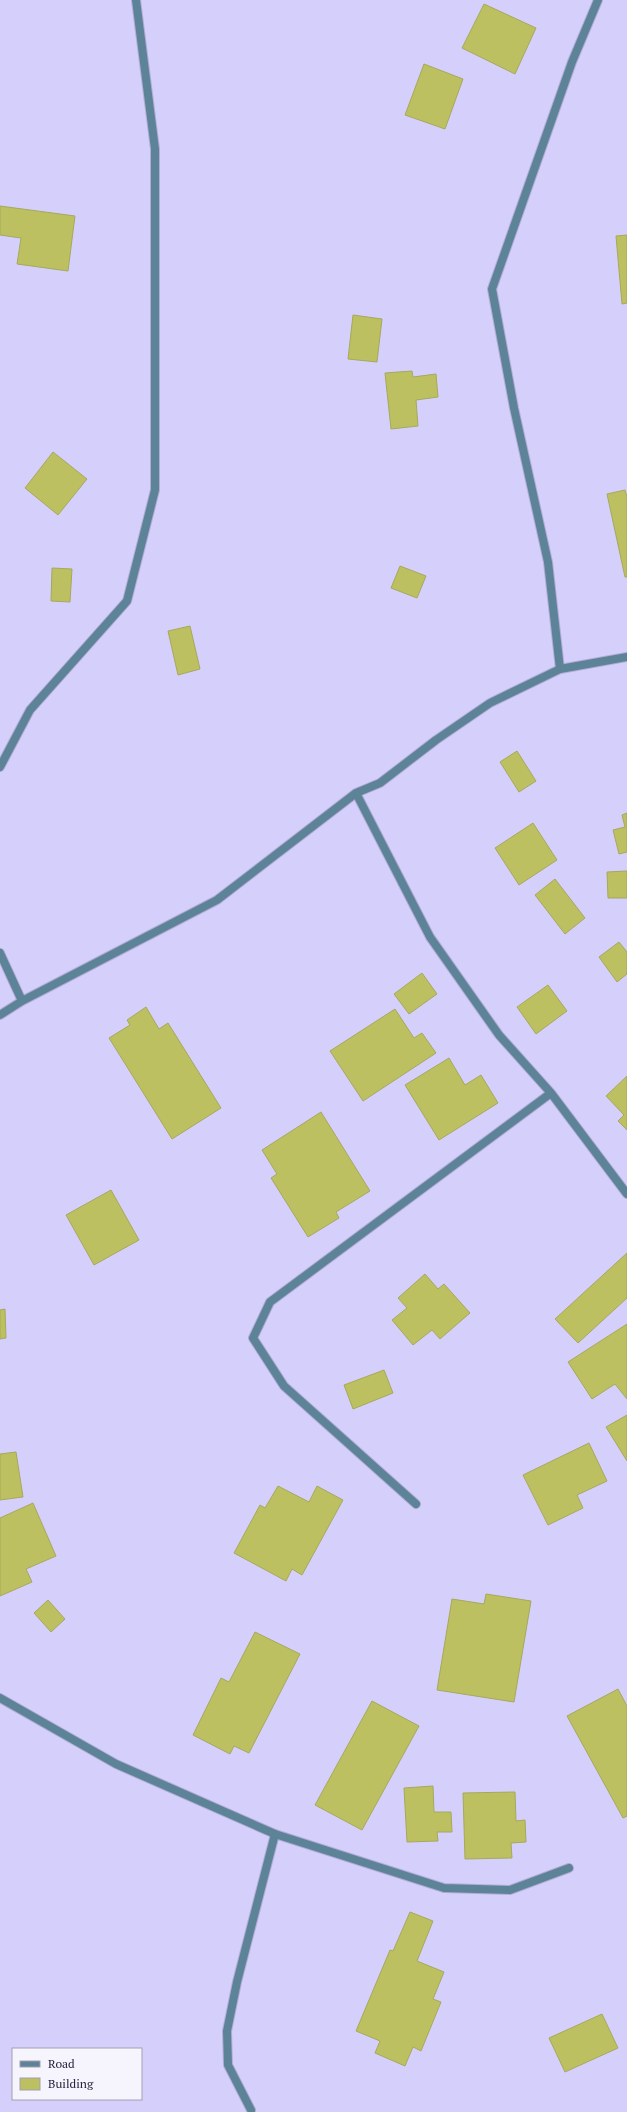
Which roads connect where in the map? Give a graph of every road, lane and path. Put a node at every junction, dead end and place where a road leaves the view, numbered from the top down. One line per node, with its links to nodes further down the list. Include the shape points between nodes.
1 (136, 0): 5 (street, via 155,149 155,490 126,601 30,710)
2 (598, 0): 4 (street, via 572,62 492,289 514,408 548,562)
3 (627, 657): 4 (street)
4 (560, 669): 6 (street, via 490,703 380,783)
5 (0, 767)
6 (356, 794): 8 (street, via 217,900); 10 (street, via 430,937 499,1035)
7 (0, 953): 8 (street)
8 (22, 1001): 9 (street)
9 (0, 1015)
10 (551, 1093): 11 (street); 12 (street, via 270,1302 253,1338 284,1386)
11 (627, 1194)
12 (416, 1504)
13 (0, 1698): 14 (street, via 116,1764)
14 (274, 1834): 15 (street, via 444,1888 510,1890); 16 (street, via 227,2030 228,2064)
15 (569, 1868)
16 (251, 2110)

